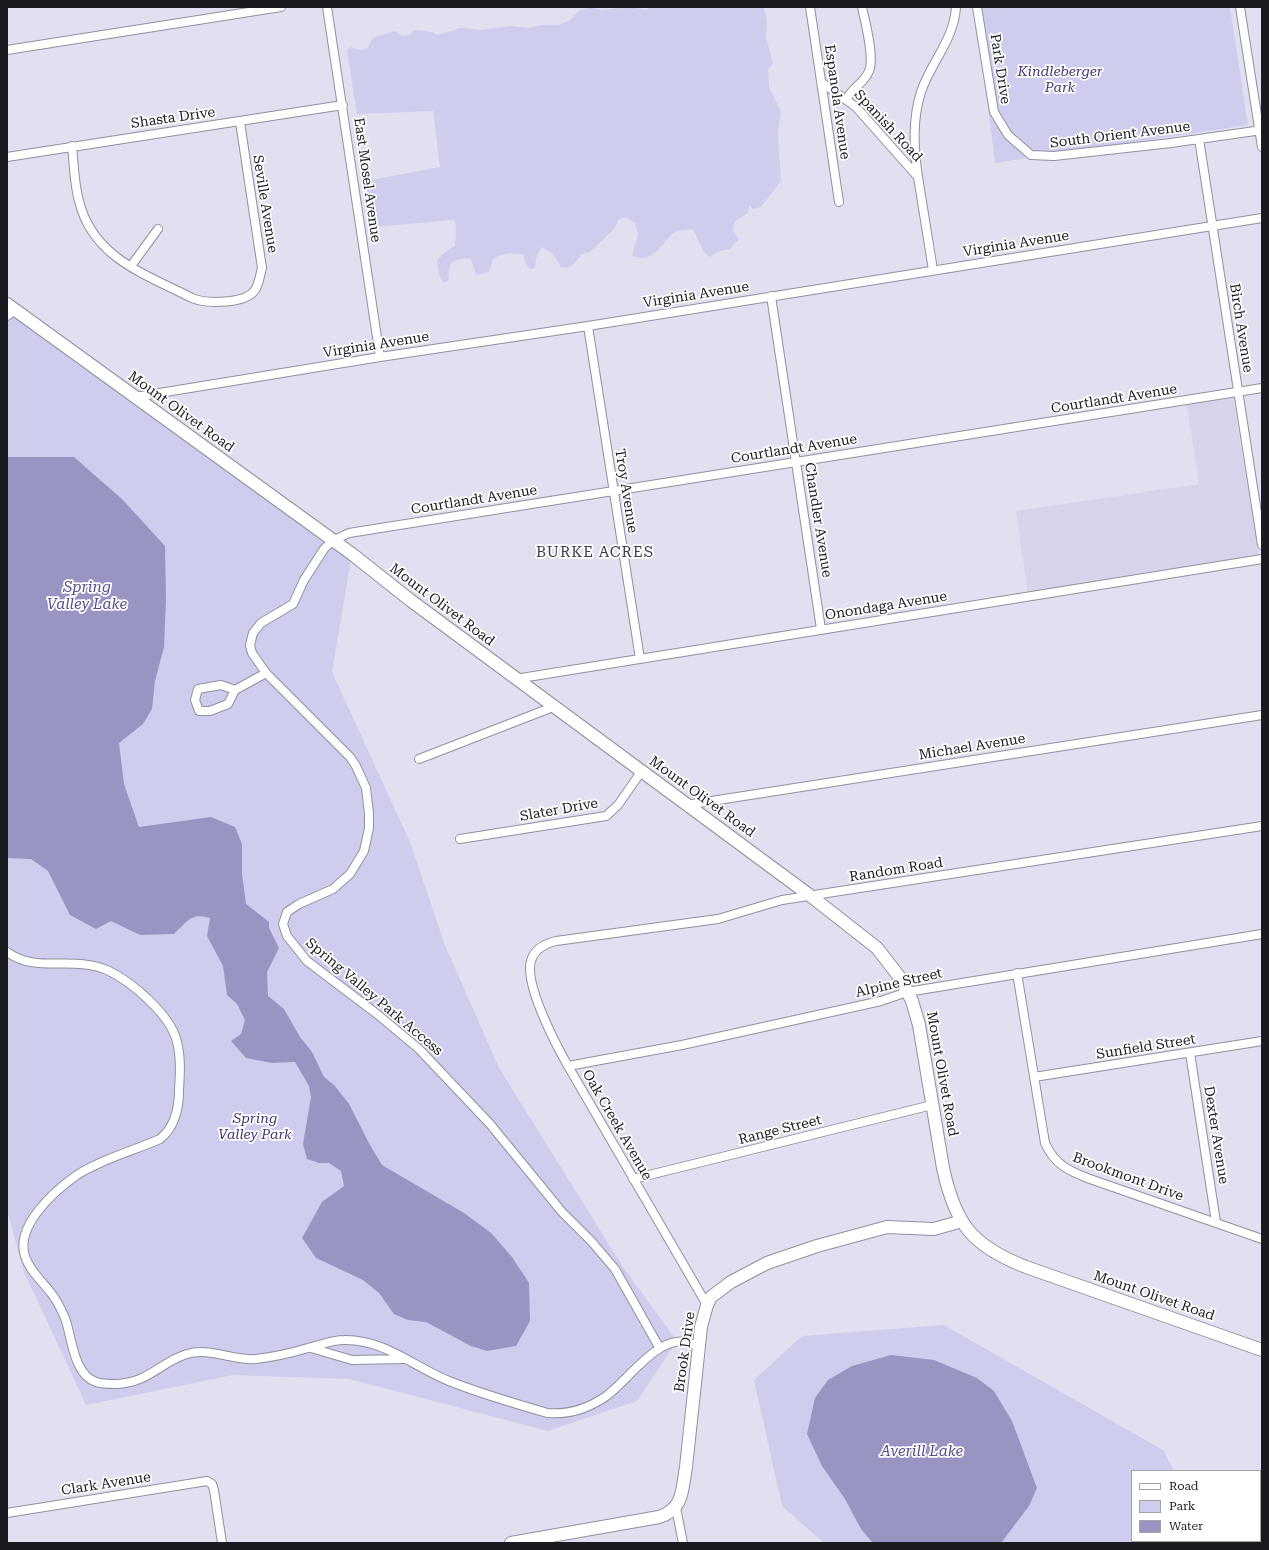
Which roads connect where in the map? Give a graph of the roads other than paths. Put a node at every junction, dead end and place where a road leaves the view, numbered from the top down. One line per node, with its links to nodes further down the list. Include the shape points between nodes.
1 (281, 7): 8 (street)
2 (327, 7): 11 (street, East Mosel Avenue)
3 (810, 7): 9 (street, Espanola Avenue)
4 (862, 7): 10 (street, via 870,70 861,83 851,90)
5 (956, 7): 19 (street, via 949,39 922,91 919,103 914,148)
6 (977, 7): 18 (street, Park Drive, via 994,112 1003,130 1024,150 1031,155)
7 (1240, 7): 13 (street)
8 (7, 50)
9 (821, 82): 10 (street, Spanish Road); 20 (street, Espanola Avenue)
10 (846, 100): 19 (street, Spanish Road, via 860,112)
11 (342, 105): 12 (street, Shasta Drive); 29 (street, East Mosel Avenue)
12 (240, 122): 15 (street, Shasta Drive); 24 (street, Seville Avenue, via 261,255 262,268 256,289 243,298 230,301 198,301)
13 (1261, 130): 14 (street, South Orient Avenue); 16 (street)
14 (1199, 139): 18 (street, South Orient Avenue); 22 (street, Birch Avenue)
15 (72, 146): 17 (street, Shasta Drive); 24 (street, via 78,200 89,230 108,251)
16 (1262, 147)
17 (7, 157)
18 (1045, 157)
19 (918, 177): 25 (street, Spanish Road)
20 (839, 202)
21 (1262, 218): 22 (street, Virginia Avenue)
22 (1212, 226): 25 (street, Virginia Avenue); 31 (street, Birch Avenue)
23 (158, 229): 24 (street)
24 (131, 266)
25 (933, 270): 26 (street, Virginia Avenue)
26 (771, 296): 28 (street, Virginia Avenue); 33 (street, Chandler Avenue)
27 (10, 310): 32 (street, Mount Olivet Road)
28 (588, 326): 29 (street, Virginia Avenue); 34 (street, Troy Avenue)
29 (380, 357): 32 (street, Virginia Avenue)
30 (1262, 388): 31 (street, Courtlandt Avenue)
31 (1238, 392): 33 (street, Courtlandt Avenue); 36 (street, Birch Avenue)
32 (135, 397): 35 (street, Mount Olivet Road)
33 (796, 462): 34 (street, Courtlandt Avenue); 38 (street, Chandler Avenue)
34 (613, 490): 35 (street, Courtlandt Avenue, via 349,533); 39 (street, Troy Avenue)
35 (332, 541): 40 (street, Spring Valley Park Access, via 304,580 293,604 262,623 253,633 250,645 252,653); 41 (street, Mount Olivet Road)
36 (1262, 545)
37 (1262, 559): 38 (street, Onondaga Avenue)
38 (821, 629): 39 (street, Onondaga Avenue)
39 (640, 659): 41 (street, Onondaga Avenue)
40 (266, 673): 42 (street); 66 (street, Spring Valley Park Access, via 350,757 366,788 369,814 365,846 350,874 333,889 299,904 288,912 283,924 287,936 307,962 419,1049 490,1124 562,1212 615,1269)
41 (515, 679): 43 (street, Mount Olivet Road)
42 (234, 690): 42 (street, via 221,685 198,689 195,700 199,710 210,711 228,704)
43 (553, 707): 45 (street); 46 (street, Mount Olivet Road)
44 (1262, 715): 47 (street, Michael Avenue)
45 (419, 759)
46 (641, 772): 47 (street, Mount Olivet Road); 49 (street, Slater Drive, via 618,805 606,816)
47 (686, 805): 50 (street, Mount Olivet Road)
48 (1262, 826): 50 (street, Random Road)
49 (460, 839)
50 (812, 897): 52 (street, Random Road, via 782,900 718,919 556,941); 55 (street, Mount Olivet Road, via 877,948 901,979)
51 (1262, 934): 54 (street, Alpine Street)
52 (536, 950): 58 (street, Oak Creek Avenue, via 530,963 534,990)
53 (7, 952): 67 (street, via 28,962 79,962 107,970 132,986 156,1008 172,1028 177,1042 180,1071 178,1107 175,1119 166,1134 76,1176 36,1212 22,1242 28,1265 59,1305 82,1371 98,1383 129,1383 146,1377 188,1354 205,1352 254,1359)
54 (1017, 973): 55 (street, Alpine Street); 59 (street, Brookmont Drive)
55 (907, 992): 58 (street, Alpine Street, via 881,1002); 60 (street, Mount Olivet Road, via 919,1025)
56 (1262, 1041): 57 (street, Sunfield Street)
57 (1190, 1053): 59 (street, Sunfield Street); 63 (street, Dexter Avenue)
58 (568, 1066): 61 (street, Oak Creek Avenue)
59 (1034, 1078): 63 (street, Brookmont Drive, via 1045,1144 1062,1167)
60 (932, 1105): 61 (street, Range Street); 62 (street, Mount Olivet Road, via 945,1179 953,1205)
61 (633, 1179): 65 (street, Oak Creek Avenue)
62 (962, 1221): 65 (street, Brook Drive, via 934,1229 887,1227 817,1246 767,1263 743,1275 711,1297); 69 (street, Mount Olivet Road, via 978,1241 1004,1258)
63 (1216, 1222): 64 (street, Brookmont Drive)
64 (1262, 1239)
65 (707, 1305): 68 (street, Brook Drive)
66 (659, 1347): 68 (street, via 677,1341 688,1342); 70 (street, via 605,1397 581,1410 558,1414 547,1413 473,1390)
67 (311, 1348): 70 (street, via 352,1360); 70 (street, via 327,1342 358,1340 390,1349)
68 (699, 1348): 71 (street, Brook Drive, via 686,1467)
69 (1262, 1350)
70 (404, 1359)
71 (676, 1508): 74 (street, via 659,1517); 75 (street)
72 (7, 1513): 73 (street, Clark Avenue, via 204,1481 210,1482 215,1496)
73 (222, 1543)
74 (511, 1543)
75 (683, 1543)

